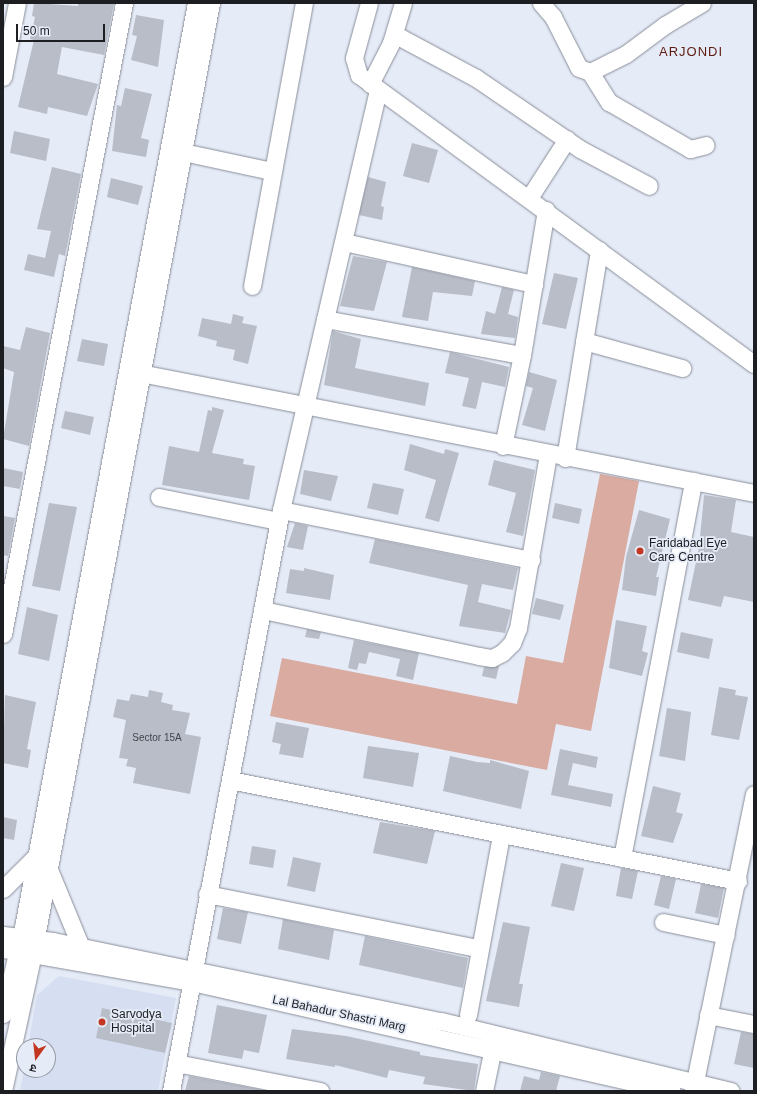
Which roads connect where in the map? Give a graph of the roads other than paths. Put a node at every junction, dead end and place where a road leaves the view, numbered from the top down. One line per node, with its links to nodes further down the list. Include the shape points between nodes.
1 (17, 3): 12 (street)
2 (124, 3): 40 (street)
3 (196, 3): 23 (street)
4 (211, 3): 16 (street)
5 (304, 3): 17 (street)
6 (369, 3): 13 (street, via 354,58 359,75)
7 (403, 3): 10 (street)
8 (541, 3): 11 (street, via 552,17 579,68)
9 (702, 3): 11 (street, via 665,24 626,54)
10 (394, 34): 13 (street); 14 (street, via 482,82)
11 (590, 72): 15 (street, via 609,102 690,149)
12 (3, 77)
13 (374, 88): 19 (street); 21 (street)
14 (567, 139): 18 (street); 19 (street)
15 (706, 145)
16 (183, 152): 17 (street); 23 (street)
17 (272, 171): 25 (street)
18 (649, 186)
19 (529, 198): 20 (street)
20 (546, 210): 22 (street); 24 (street)
21 (344, 242): 24 (street); 26 (street)
22 (599, 250): 27 (street); 29 (street)
23 (151, 277): 31 (street)
24 (534, 284): 28 (street)
25 (252, 286)
26 (325, 319): 28 (street); 32 (street)
27 (584, 341): 30 (street); 34 (street)
28 (522, 355): 33 (street)
29 (754, 364)
30 (682, 368)
31 (134, 372): 32 (street); 47 (street)
32 (307, 407): 33 (street); 38 (street)
33 (504, 446): 34 (street)
34 (556, 456): 35 (street); 39 (street)
35 (693, 481): 36 (street); 46 (street)
36 (754, 493)
37 (158, 497): 38 (street)
38 (280, 515): 39 (street); 41 (street)
39 (531, 560): 41 (street, via 512,643 492,658)
40 (6, 604): 42 (street)
41 (263, 610): 43 (street)
42 (3, 634)
43 (230, 780): 45 (street); 50 (street)
44 (754, 794): 48 (street)
45 (501, 836): 46 (street); 56 (street)
46 (622, 858): 48 (street)
47 (41, 862): 49 (street); 54 (street); 55 (street)
48 (738, 881): 53 (street)
49 (3, 889)
50 (207, 894): 56 (street); 57 (street)
51 (663, 922): 53 (street)
52 (3, 935): 54 (street)
53 (726, 935): 60 (street)
54 (22, 946): 55 (street); 57 (street); 58 (street); 65 (street)
55 (81, 946): 57 (street)
56 (478, 948): 59 (street)
57 (193, 976): 62 (street); 63 (street)
58 (3, 1014)
59 (468, 1015)
60 (708, 1015): 61 (street); 64 (street)
61 (754, 1024)
62 (494, 1042): 64 (street); 68 (street); 69 (street)
63 (176, 1063): 66 (street); 67 (street)
64 (694, 1087): 70 (street)
65 (3, 1091)
66 (171, 1091)
67 (320, 1091)
68 (484, 1091)
69 (672, 1091)
70 (731, 1091)

